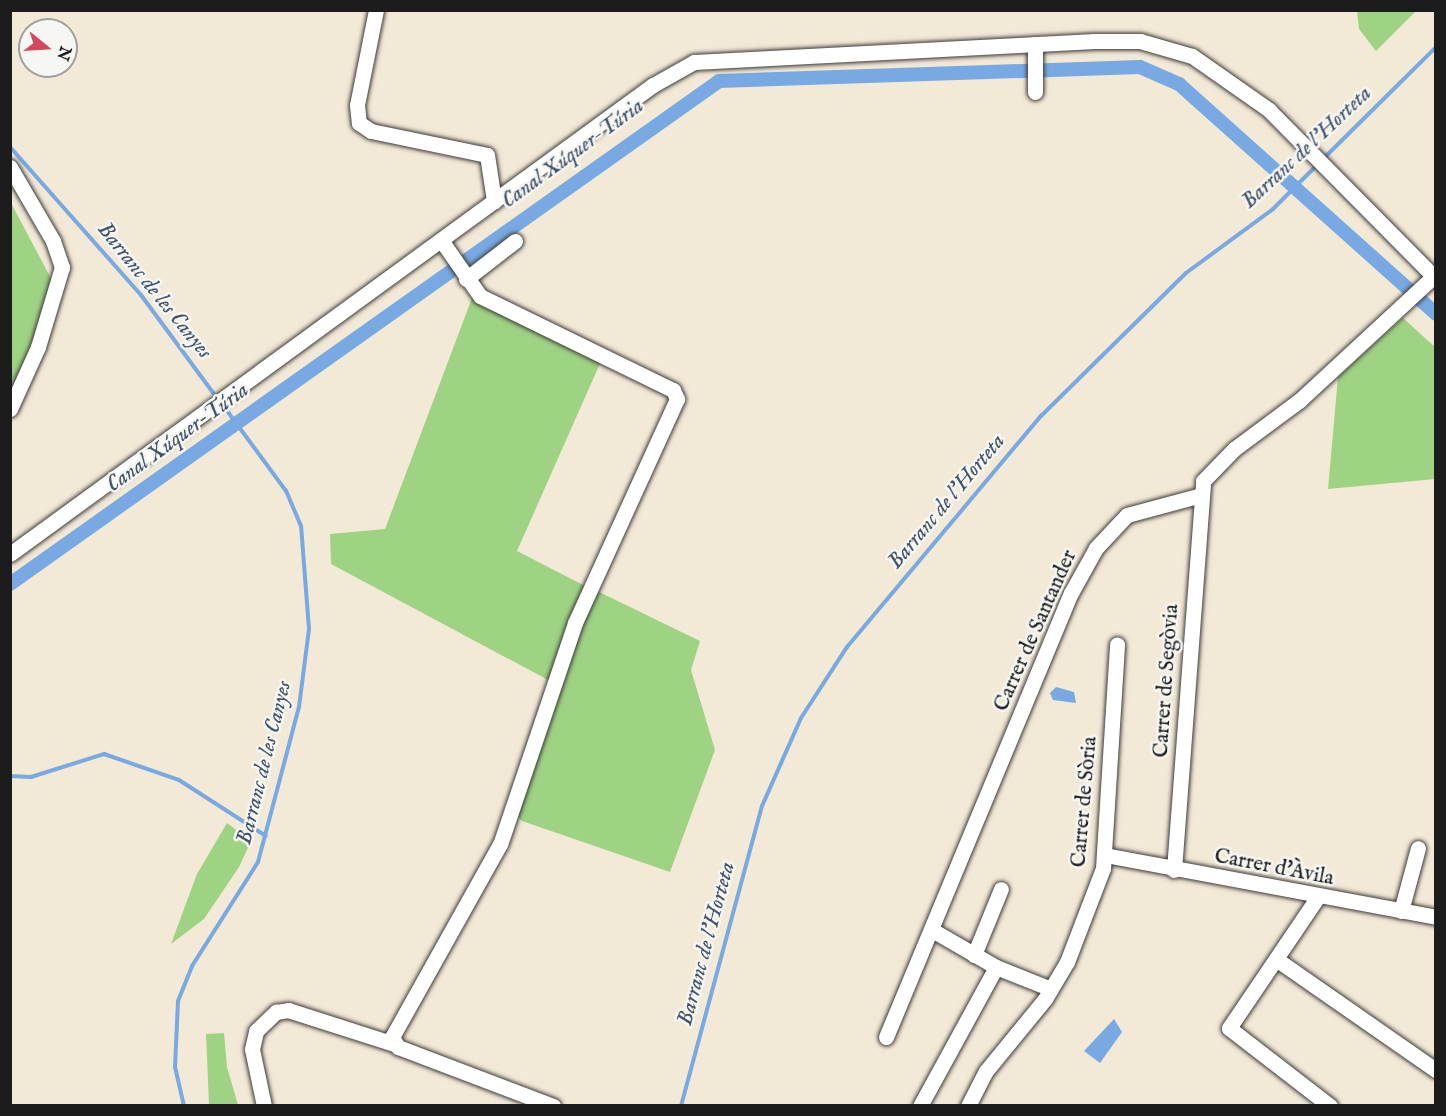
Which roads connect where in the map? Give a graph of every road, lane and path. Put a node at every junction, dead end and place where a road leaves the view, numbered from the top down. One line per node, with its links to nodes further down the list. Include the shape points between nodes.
1 (376, 10): 5 (street, via 357,105 358,123 371,131 487,155)
2 (1035, 51): 3 (street); 5 (street, via 694,63 654,85); 8 (street, via 1140,41 1192,56 1269,110 1337,184)
3 (1035, 86)
4 (10, 167): 10 (street, via 53,241 62,267 38,347)
5 (494, 201): 6 (street)
6 (441, 240): 9 (street); 12 (street)
7 (515, 241): 9 (street)
8 (1434, 276): 11 (street, via 1300,400 1218,463 1203,481)
9 (464, 277): 27 (street, via 480,296 673,390 677,399 575,623 500,844 394,1030)
10 (10, 409)
11 (1201, 495): 16 (street, Carrer de Segòvia); 21 (street, Carrer de Santander, via 1127,515 1096,548 1071,593)
12 (10, 554)
13 (1117, 644): 15 (street, Carrer de Sòria)
14 (1418, 848): 19 (street)
15 (1105, 855): 16 (street, Carrer d'Àvila); 25 (street, Carrer de Sòria, via 1077,944)
16 (1174, 870): 18 (street, Carrer d'Àvila)
17 (1001, 889): 22 (street)
18 (1317, 898): 19 (street, Carrer d'Àvila); 23 (street)
19 (1401, 911): 20 (street, Carrer d'Àvila)
20 (1436, 917)
21 (932, 930): 22 (street); 26 (street, Carrer de Santander)
22 (974, 955): 24 (street)
23 (1276, 959): 28 (street); 33 (street, via 1229,1028)
24 (996, 967): 25 (street); 31 (street)
25 (1051, 988): 32 (street, Carrer de Sòria, via 986,1071)
26 (886, 1037)
27 (394, 1044): 29 (street, via 288,1010 276,1012 256,1031 252,1048); 30 (street)
28 (1436, 1070)
29 (264, 1106)
30 (553, 1106)
31 (920, 1106)
32 (968, 1106)
33 (1330, 1106)

